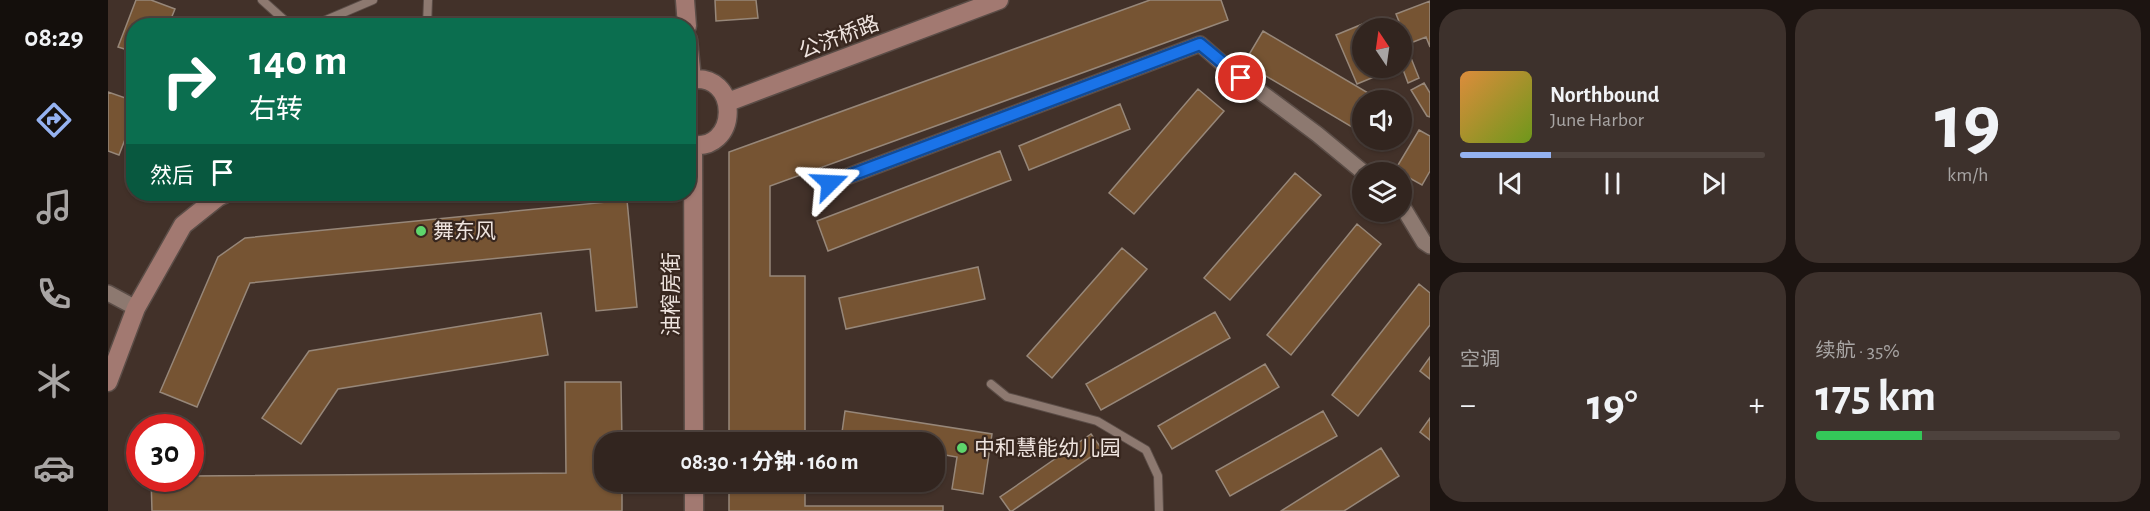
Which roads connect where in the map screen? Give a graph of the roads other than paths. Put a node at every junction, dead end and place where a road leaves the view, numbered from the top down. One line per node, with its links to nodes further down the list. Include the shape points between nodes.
1 (262, 0): 6 (lane)
2 (373, 0): 7 (lane)
3 (428, 0): 8 (lane)
4 (685, 0): 9 (main road)
5 (999, 0): 11 (main road, 公济桥路)
6 (282, 18)
7 (331, 18)
8 (427, 18)
9 (686, 18)
10 (696, 80): 11 (main road, via 714,84)
11 (728, 102): 12 (main road, via 727,125 721,134)
12 (696, 145)
13 (1352, 163): 14 (street, via 1200,44)
14 (830, 183)
15 (212, 201): 20 (main road, via 183,225)
16 (692, 201): 23 (main road, 油榨房街)
17 (1412, 222): 18 (street)
18 (1430, 246)
19 (108, 293): 20 (street)
20 (136, 308): 21 (main road)
21 (108, 382)
22 (991, 384): 26 (lane, via 1007,397 1097,421 1146,450 1158,476)
23 (694, 432)
24 (694, 492): 25 (main road)
25 (694, 511)
26 (1159, 511)

